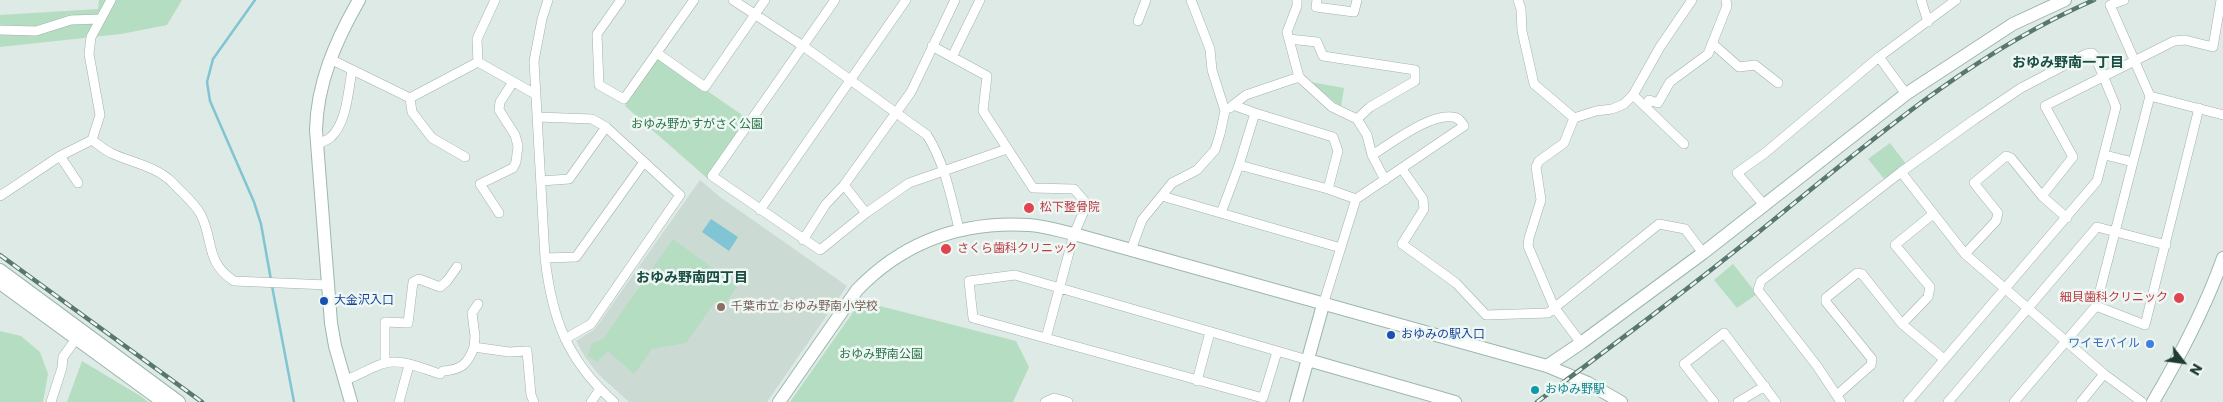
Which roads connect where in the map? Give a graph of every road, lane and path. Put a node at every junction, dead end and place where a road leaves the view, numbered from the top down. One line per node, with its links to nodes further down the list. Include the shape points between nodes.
1 (111, 0): 28 (street)
2 (359, 0): 39 (street)
3 (495, 0): 41 (street, via 477,39)
4 (548, 0): 48 (street, via 534,61)
5 (621, 0): 36 (street, via 596,34 599,85 624,99)
6 (694, 0): 36 (street)
7 (733, 0): 27 (street)
8 (765, 0): 27 (street)
9 (835, 0): 34 (street)
10 (906, 0): 45 (street)
11 (955, 0): 35 (street)
12 (980, 0): 37 (street)
13 (1146, 0): 29 (street)
14 (1191, 0): 54 (street, via 1210,49 1212,70)
15 (1296, 0): 32 (street, via 1297,6 1287,32)
16 (1317, 0): 17 (street, via 1316,7 1354,12)
17 (1357, 0)
18 (1518, 0): 60 (street, via 1534,84)
19 (1692, 0): 50 (street)
20 (1726, 0): 33 (street, via 1727,6)
21 (1921, 0): 30 (street)
22 (1956, 0): 30 (street)
23 (2065, 0): 49 (street, via 2014,24)
24 (2124, 0): 26 (street)
25 (2221, 0): 40 (street, via 2213,47 2185,40 2174,41)
26 (2109, 2): 40 (street)
27 (755, 14): 34 (street); 36 (street, via 705,87)
28 (100, 19): 31 (street, via 71,20 36,31); 63 (street, via 91,37 89,54 100,116)
29 (1138, 21)
30 (1928, 22): 38 (street)
31 (0, 30)
32 (1289, 39): 44 (street); 61 (street, via 1317,42 1323,56 1415,70 1415,81 1370,107)
33 (1712, 43): 47 (street, via 1739,67 1755,65); 53 (street, via 1704,59 1670,82 1658,103 1649,100)
34 (803, 46): 45 (street); 87 (street, via 712,176)
35 (932, 46): 37 (street); 56 (street, via 911,92)
36 (657, 53)
37 (952, 57): 66 (street, via 987,76 983,111)
38 (1880, 57): 49 (street); 86 (street, via 1737,173)
39 (330, 59): 42 (street); 65 (street, via 316,110)
40 (2135, 59): 43 (street); 51 (street)
41 (478, 62): 46 (street); 52 (street)
42 (352, 72): 52 (street); 65 (street, via 338,125 331,137)
43 (2103, 75): 68 (street, via 2116,107); 76 (street, via 2095,56 2086,54 2021,88); 84 (street, via 2045,106 2073,157)
44 (1299, 77): 54 (street, via 1246,95); 61 (street, via 1332,106)
45 (850, 80): 56 (street); 87 (street)
46 (513, 82): 48 (street); 88 (street, via 500,102 499,110 515,135 518,146 516,162 513,168 480,184)
47 (1778, 83)
48 (535, 94): 59 (street)
49 (1906, 94): 86 (street)
50 (1633, 95): 53 (street); 60 (street, via 1612,110)
51 (2150, 96): 55 (street); 72 (street)
52 (410, 98): 70 (street, via 412,112 432,138)
53 (1647, 106): 64 (street)
54 (1229, 108): 57 (street); 83 (street, via 1215,150 1197,170 1172,184)
55 (2200, 108): 58 (street); 97 (street)
56 (896, 112): 75 (street, via 927,136); 80 (street)
57 (1255, 113): 73 (street); 81 (street, via 1333,137 1338,151)
58 (2223, 115)
59 (538, 117): 62 (street, via 592,119); 78 (street)
60 (1574, 118): 114 (street, via 1564,144 1539,161 1536,167 1541,200 1528,238 1528,246)
61 (1357, 119): 67 (street, via 1367,135)
62 (606, 127): 71 (street); 78 (street, via 570,179)
63 (92, 140): 69 (street); 108 (street, via 109,152 154,169 171,182 200,213 210,253 222,273 234,281)
64 (1684, 144)
65 (317, 145): 108 (street)
66 (1007, 149): 75 (street); 95 (street, via 1033,188 1074,189 1087,204)
67 (1372, 155): 74 (street, via 1433,119 1453,116 1460,120 1464,126); 77 (street)
68 (2105, 155): 72 (street); 92 (street, via 2097,180)
69 (60, 156): 79 (street); 82 (street)
70 (465, 157)
71 (644, 162): 102 (street, via 576,257); 120 (street, via 680,195 591,324)
72 (2133, 162): 94 (street)
73 (1239, 165): 81 (street); 90 (street)
74 (1402, 169): 77 (street); 114 (street, via 1423,199 1424,209 1402,244 1456,283 1486,315 1548,313)
75 (944, 170): 89 (street, via 909,183); 93 (street)
76 (1901, 172): 91 (street); 135 (street, via 1758,285 1758,290)
77 (1385, 180): 85 (street)
78 (541, 181): 102 (street)
79 (78, 183)
80 (844, 185): 89 (street); 96 (street, via 826,204)
81 (1328, 189): 85 (street)
82 (0, 196)
83 (1162, 196): 90 (street); 99 (street, via 1142,220)
84 (2042, 196): 92 (street); 101 (street, via 2006,156 1974,183 1998,213 1996,221)
85 (1356, 198): 98 (street)
86 (1764, 205): 100 (street)
87 (760, 210): 96 (street)
88 (499, 213)
89 (866, 213): 96 (street, via 820,250)
90 (1222, 213): 98 (street)
91 (1933, 214): 101 (street); 116 (street, via 1895,245 1930,288 1928,297)
92 (2067, 218): 110 (street)
93 (960, 229): 95 (street, via 1031,225); 144 (street, via 927,240 894,257 871,275 857,290)
94 (2115, 231): 97 (street); 113 (street); 115 (street, via 2097,227)
95 (1074, 234): 99 (street); 109 (street)
96 (803, 240)
97 (2166, 245): 113 (street, via 2145,325)
98 (1341, 248): 112 (street)
99 (1130, 250): 112 (street)
100 (1703, 253): 114 (street, via 1685,229 1659,224); 122 (street)
101 (1965, 254): 110 (street)
102 (545, 258): 120 (street, via 552,305)
103 (2223, 258): 106 (street)
104 (457, 267): 127 (street, via 440,286 419,279 413,282 408,323 385,322)
105 (0, 270): 138 (street)
106 (2220, 273): 158 (street, via 2183,349)
107 (0, 284): 119 (street)
108 (328, 286): 131 (street, via 335,346)
109 (1060, 288): 117 (street); 118 (street); 118 (street, via 1015,275 969,281 973,318)
110 (2004, 289): 115 (street); 125 (street)
111 (478, 304): 123 (street, via 472,313)
112 (1323, 305): 126 (street); 129 (street)
113 (2096, 306): 121 (street)
114 (1554, 307): 122 (street)
115 (2027, 308): 121 (street); 154 (street)
116 (1902, 324): 125 (street); 135 (street, via 1862,274 1857,273 1826,298 1872,359 1872,366)
117 (1210, 332): 124 (street); 132 (street)
118 (1046, 338): 132 (street)
119 (76, 339): 136 (street, via 63,357); 137 (street)
120 (565, 339): 134 (street, via 574,357)
121 (2065, 342): 130 (street); 155 (street)
122 (1581, 343): 129 (street)
123 (474, 347): 128 (street, via 471,357 457,370 440,374); 141 (street, via 527,351)
124 (1276, 352): 126 (street); 132 (street, via 1263,398)
125 (1944, 359): 153 (street)
126 (1308, 360): 147 (street); 148 (street)
127 (385, 363): 128 (street); 131 (street)
128 (410, 365): 140 (street)
129 (1547, 366): 149 (street, via 1588,383)
130 (2104, 374): 156 (street); 157 (street)
131 (345, 380): 139 (street)
132 (1197, 381)
133 (1764, 386): 150 (street, via 1724,333 1684,364); 151 (street); 152 (street)
134 (600, 389): 142 (street); 143 (street)
135 (1839, 399)
136 (51, 402)
137 (163, 402)
138 (179, 402)
139 (350, 402)
140 (399, 402)
141 (534, 402)
142 (591, 402)
143 (614, 402)
144 (779, 402)
145 (1045, 402): 146 (street, via 1054,398)
146 (1068, 402)
147 (1296, 402)
148 (1455, 402)
149 (1621, 402)
150 (1714, 402)
151 (1738, 402)
152 (1776, 402)
153 (1908, 402)
154 (1948, 402)
155 (2014, 402)
156 (2081, 402)
157 (2142, 402)
158 (2152, 402)

